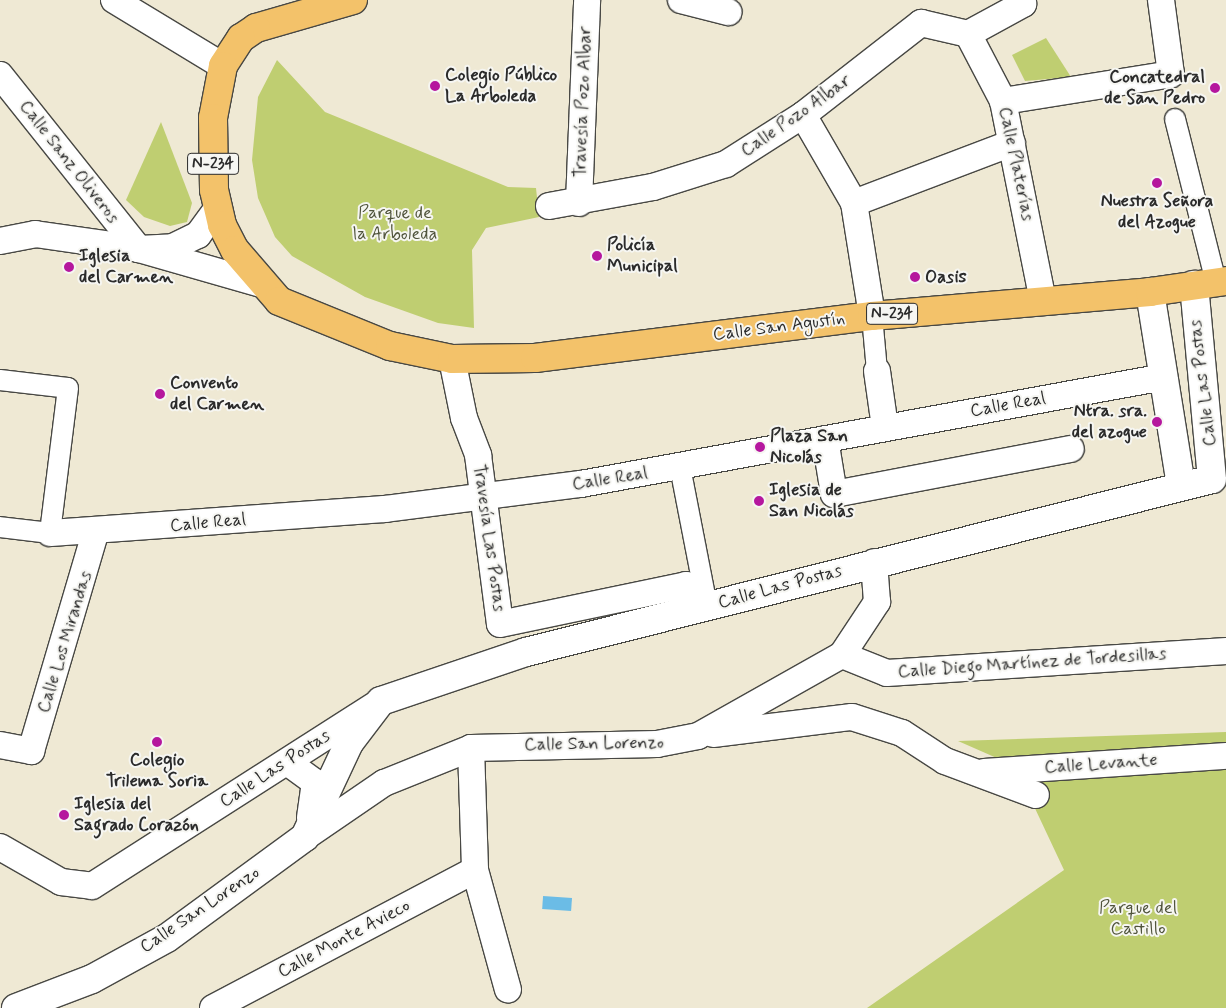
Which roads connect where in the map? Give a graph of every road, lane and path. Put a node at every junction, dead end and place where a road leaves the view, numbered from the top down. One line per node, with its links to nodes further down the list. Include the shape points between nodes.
1 (114, 0): 9 (street)
2 (353, 0): 9 (main road, N-234, via 256,28 241,38)
3 (587, 0): 15 (street, Travesía Pozo Albar)
4 (681, 0): 7 (street)
5 (1161, 0): 11 (street, via 1171,74)
6 (1022, 2): 8 (street)
7 (728, 12)
8 (968, 34): 11 (street, Calle Platerías); 12 (street, Calle Pozo Albar, via 921,23)
9 (223, 66): 18 (main road, N-234, via 213,118)
10 (0, 75): 20 (street, Calle Sanz Oliveros)
11 (1003, 101): 14 (street, Calle Platerías)
12 (803, 115): 15 (street, Calle Pozo Albar, via 726,164); 16 (street)
13 (1176, 118): 21 (street)
14 (1012, 143): 16 (street); 24 (street, Calle Platerías)
15 (579, 203): 17 (street, Calle Pozo Albar)
16 (854, 203): 25 (street)
17 (549, 206)
18 (217, 209): 20 (street, via 198,235 173,247); 22 (main road, N-234, via 235,250)
19 (0, 240): 20 (street, via 35,234)
20 (139, 249): 22 (street)
21 (1212, 283): 23 (main road, Calle San Agustín / N-234); 34 (street, Calle Las Postas)
22 (261, 284): 26 (main road, N-234, via 279,301 338,329 390,346)
23 (1150, 292): 24 (main road, Calle San Agustín / N-234); 28 (street, Calle Las Postas)
24 (1043, 301): 25 (main road, Calle San Agustín / N-234)
25 (872, 316): 26 (main road, Calle San Agustín / N-234, via 535,358); 27 (street)
26 (452, 359): 36 (street, Travesía Las Postas)
27 (877, 371): 30 (street)
28 (1164, 377): 30 (street, Calle Real); 35 (street, Calle Las Postas)
29 (0, 380): 39 (street, via 68,388)
30 (885, 427): 31 (street, Calle Real)
31 (825, 439): 32 (street, via 834,494); 33 (street, Calle Real)
32 (1072, 449)
33 (680, 468): 36 (street, Calle Real); 41 (street)
34 (1219, 479): 35 (street, Calle Las Postas)
35 (1181, 484): 40 (street, Calle Las Postas)
36 (485, 498): 38 (street, Calle Real); 41 (street, Travesía Las Postas, via 500,624 686,585)
37 (0, 527): 39 (street)
38 (95, 532): 39 (street, Calle Real); 46 (street, Calle Los Mirandas, via 31,751)
39 (50, 533)
40 (874, 562): 41 (street, Calle Las Postas); 43 (street, Calle San Lorenzo, via 877,602)
41 (701, 607): 44 (street, Calle Las Postas, via 526,652)
42 (1226, 651): 43 (street, Calle Diego Martínez de Tordesillas, via 886,673)
43 (842, 655): 45 (street, Calle San Lorenzo)
44 (382, 701): 49 (street, Calle Las Postas); 52 (street, Calle Las Postas, via 349,743)
45 (698, 736): 47 (street, Calle San Lorenzo, via 657,744); 50 (street, via 852,717 902,733 945,761)
46 (0, 744)
47 (471, 748): 52 (street, Calle San Lorenzo, via 384,783); 54 (street)
48 (1226, 756): 50 (street, Calle Levante)
49 (287, 762): 52 (street, via 315,782); 53 (street, Calle Las Postas, via 92,886 61,882)
50 (975, 772): 51 (street)
51 (1036, 795)
52 (305, 837): 56 (street, Calle San Lorenzo, via 167,938 92,978)
53 (0, 847)
54 (475, 870): 55 (street); 57 (street, Calle Monte Avieco)
55 (508, 990)
56 (16, 1008)
57 (213, 1008)

